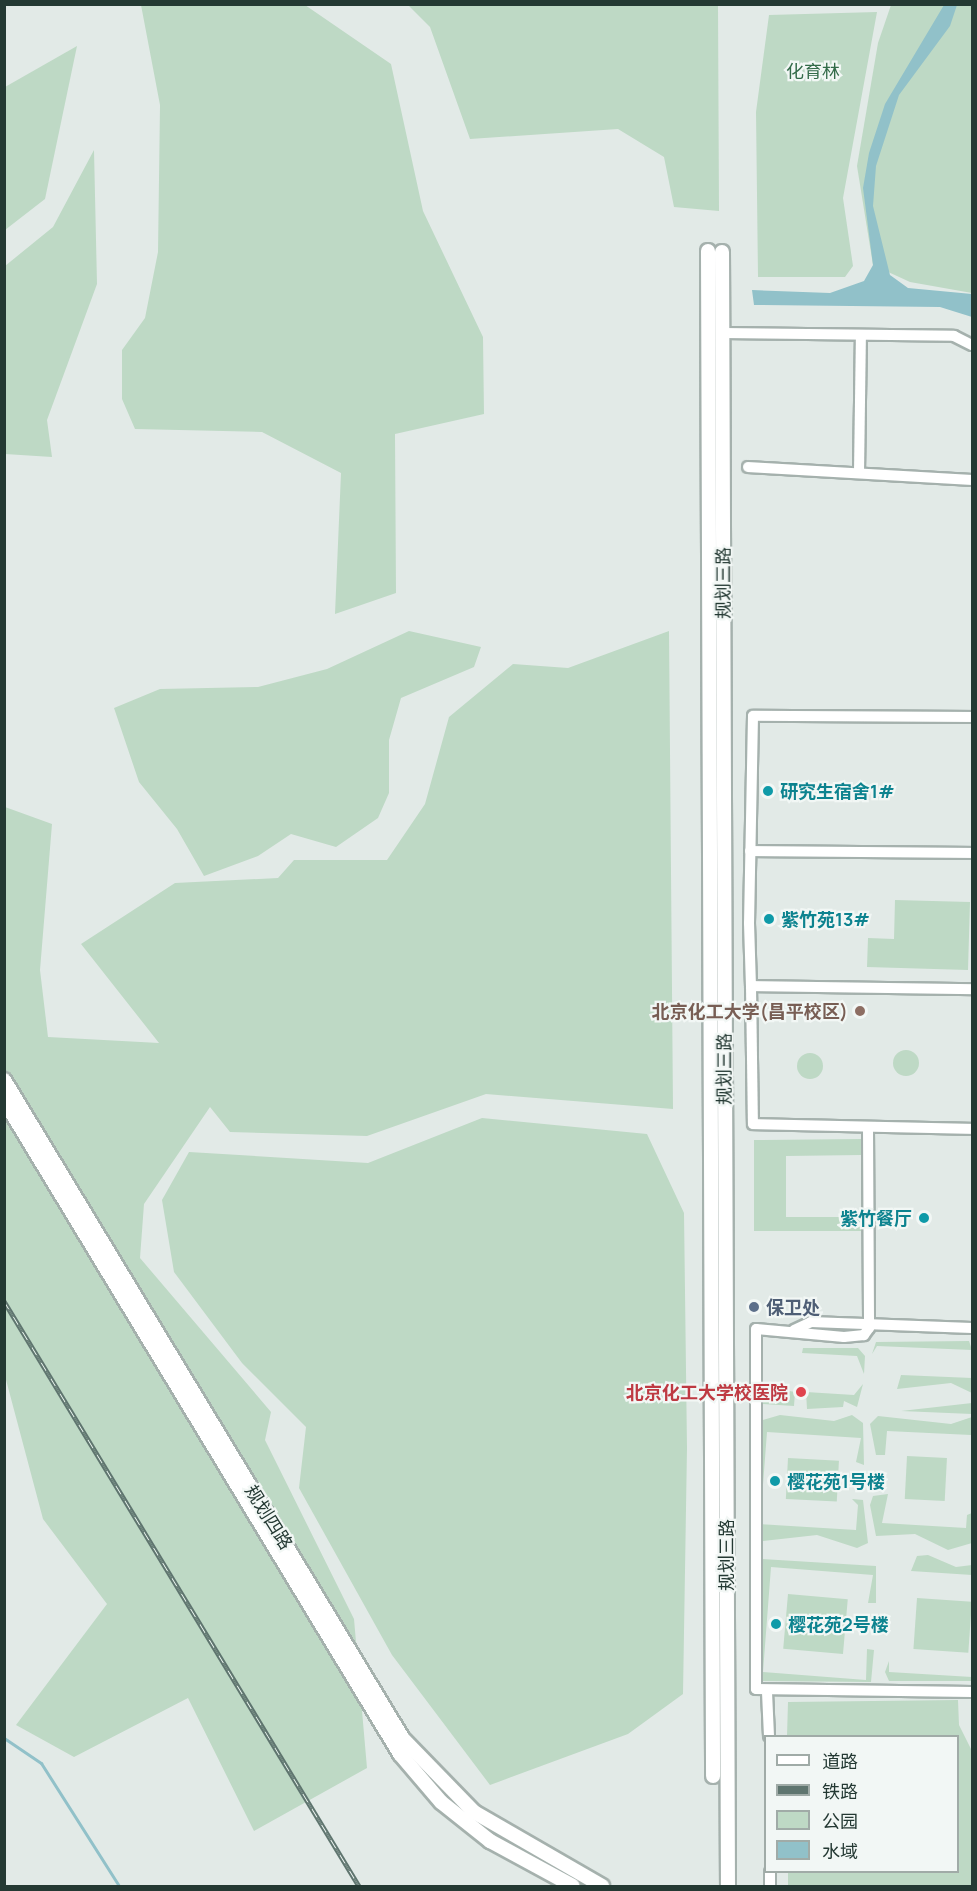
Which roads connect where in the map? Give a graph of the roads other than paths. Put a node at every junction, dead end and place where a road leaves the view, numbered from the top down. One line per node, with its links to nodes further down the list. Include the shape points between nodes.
1 (708, 251): 13 (main road, 规划三路)
2 (722, 252): 3 (main road, 规划三路)
3 (723, 333): 4 (street); 13 (main road, 规划三路)
4 (861, 336): 5 (street, via 954,336); 7 (street)
5 (972, 345)
6 (748, 467): 7 (street)
7 (859, 473): 8 (street)
8 (972, 480)
9 (972, 717): 10 (street, via 753,716)
10 (750, 852): 11 (street); 12 (street)
11 (972, 853)
12 (751, 986): 14 (street); 17 (street, via 753,1124)
13 (717, 987): 24 (main road, 规划三路); 27 (main road, 规划三路)
14 (972, 989)
15 (4, 1080): 26 (main road, 规划四路, via 403,1739 474,1812)
16 (4, 1100): 25 (main road, 规划四路, via 400,1754 441,1802 490,1841)
17 (868, 1128): 18 (street); 19 (street)
18 (972, 1129)
19 (869, 1328): 20 (street); 21 (street, via 857,1322 811,1322 794,1330 756,1329 755,1684 758,1692)
20 (972, 1328)
21 (767, 1692): 22 (street); 23 (street)
22 (972, 1692)
23 (769, 1735)
24 (713, 1776)
25 (573, 1887)
26 (602, 1887)
27 (728, 1887)

